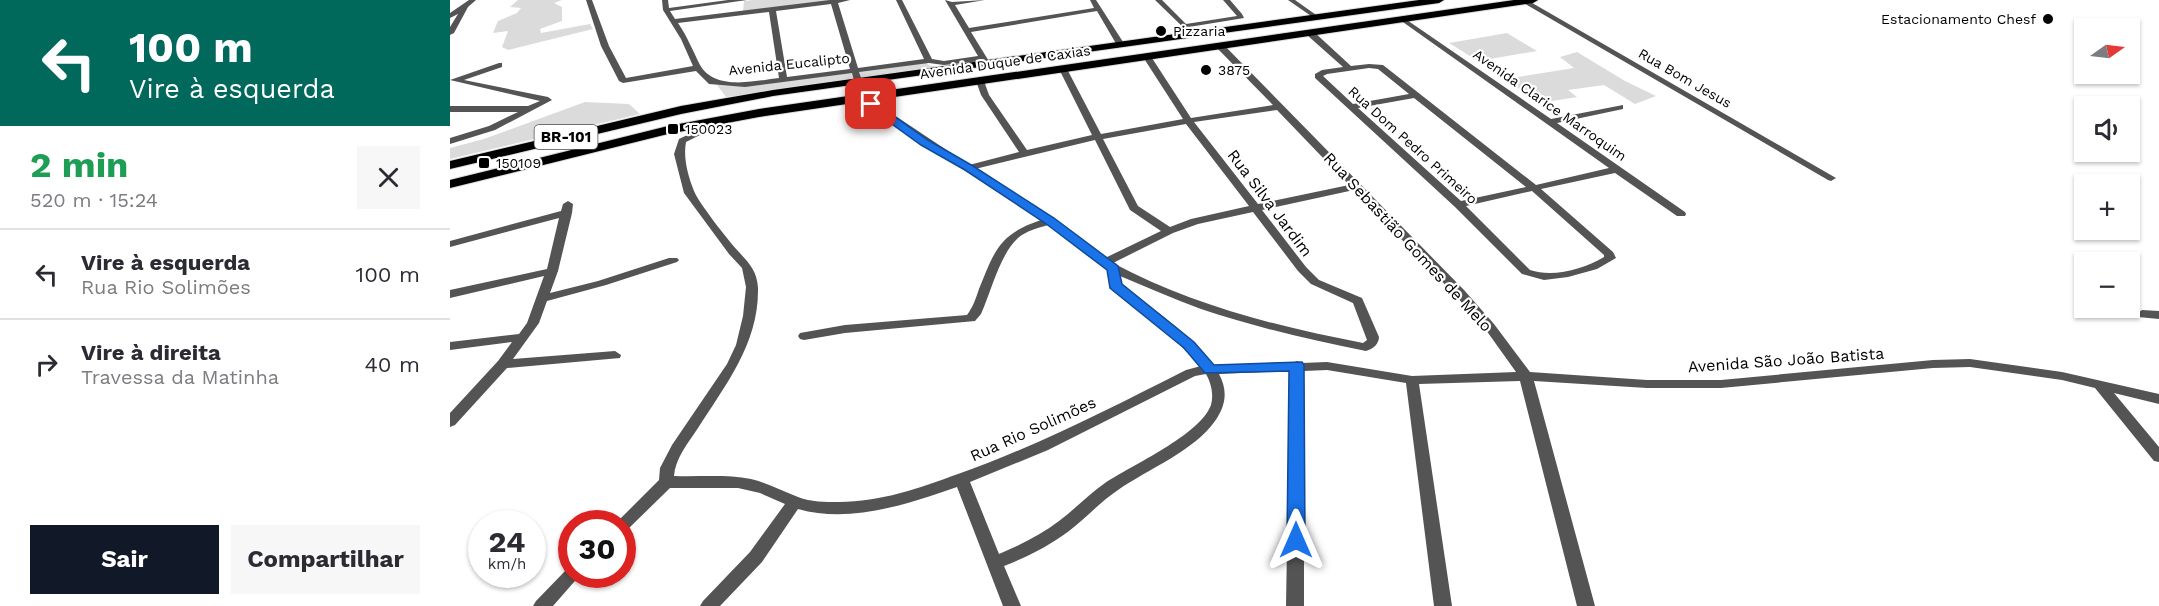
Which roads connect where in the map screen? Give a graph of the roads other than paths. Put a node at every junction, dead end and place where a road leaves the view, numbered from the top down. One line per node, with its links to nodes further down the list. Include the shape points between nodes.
1 (473, 0): 16 (street)
2 (589, 0): 36 (street, via 604,46 623,81)
3 (665, 0): 19 (street)
4 (744, 0): 19 (street)
5 (847, 0): 14 (street)
6 (899, 0): 33 (street)
7 (982, 0): 15 (street)
8 (1093, 0): 18 (street)
9 (1158, 0): 25 (street)
10 (1226, 0): 25 (street, via 1240,18)
11 (1291, 0): 21 (street)
12 (1437, 0): 21 (highway, Avenida Duque de Caxias / BR-101)
13 (1529, 1): 22 (highway, Avenida Duque de Caxias / BR-101); 62 (street, Rua Bom Jesus)
14 (834, 2): 17 (street); 39 (street)
15 (949, 2): 26 (street)
16 (465, 7): 20 (street); 24 (street)
17 (772, 9): 23 (street); 41 (street)
18 (1098, 9): 26 (street); 30 (street)
19 (666, 10): 23 (street)
20 (450, 16)
21 (1316, 17): 29 (highway, Avenida Duque de Caxias / BR-101)
22 (1402, 19): 28 (highway, Avenida Duque de Caxias / BR-101); 55 (street, Avenida Clarice Marroquim)
23 (675, 21): 36 (street)
24 (453, 25): 27 (street)
25 (1184, 26): 29 (street)
26 (966, 31): 34 (street)
27 (450, 33)
28 (1310, 33): 31 (highway, Avenida Duque de Caxias / BR-101); 37 (street)
29 (1192, 35): 30 (highway, Avenida Duque de Caxias / BR-101)
30 (1121, 45): 34 (highway, Avenida Duque de Caxias / BR-101)
31 (1220, 46): 32 (highway, Avenida Duque de Caxias / BR-101); 47 (street, Rua Sebastião Gomes de Melo)
32 (1147, 57): 38 (highway, Avenida Duque de Caxias / BR-101); 54 (street, Rua Silva Jardim)
33 (929, 61): 34 (street, Avenida Eucalipto); 39 (street, Avenida Eucalipto)
34 (985, 61): 39 (highway, Avenida Duque de Caxias / BR-101)
35 (500, 65): 40 (street)
36 (698, 68): 43 (street, Avenida Eucalipto, via 712,82)
37 (1349, 68): 44 (street, Rua Dom Pedro Primeiro, via 1380,67); 48 (street, Rua Dom Pedro Primeiro, via 1318,76)
38 (1063, 69): 42 (highway, Avenida Duque de Caxias / BR-101); 56 (street)
39 (857, 76): 41 (street, Avenida Eucalipto); 46 (highway, Avenida Duque de Caxias / BR-101)
40 (452, 81): 51 (street, via 548,100)
41 (784, 81): 43 (street, Avenida Eucalipto)
42 (980, 81): 45 (highway, Avenida Duque de Caxias / BR-101); 58 (street)
43 (766, 83): 46 (highway)
44 (1416, 95): 48 (street); 65 (street)
45 (861, 97): 53 (highway, Avenida Duque de Caxias / BR-101); 60 (street)
46 (721, 102): 59 (highway, Avenida Duque de Caxias / BR-101)
47 (1277, 107): 54 (street); 64 (street, Rua Sebastião Gomes de Melo)
48 (1350, 107): 66 (street, Rua Dom Pedro Primeiro)
49 (1620, 107): 55 (street)
50 (455, 109): 51 (street); 52 (street)
51 (531, 109): 57 (street)
52 (450, 115)
53 (732, 117): 63 (highway, Avenida Duque de Caxias / BR-101); 93 (street, via 682,141 679,154 689,194 748,268 752,287 749,316 733,364 679,445 667,468)
54 (1188, 120): 56 (street); 67 (street, Rua Silva Jardim)
55 (1551, 122): 61 (street, Avenida Clarice Marroquim)
56 (1098, 136): 58 (street); 70 (street, via 1134,208)
57 (450, 141)
58 (1024, 152): 60 (street)
59 (450, 165)
60 (969, 168): 69 (street)
61 (1618, 169): 65 (street); 68 (street, Avenida Clarice Marroquim)
62 (1831, 178)
63 (450, 184)
64 (1357, 186): 67 (street); 86 (street, Rua Sebastião Gomes de Melo, via 1460,293)
65 (1535, 189): 66 (street); 66 (street, Rua Dom Pedro Primeiro, via 1610,258 1568,273 1537,278 1526,272)
66 (1459, 205)
67 (1254, 209): 70 (street, via 1195,221); 73 (street, Rua Silva Jardim, via 1308,276 1358,301 1373,341 1366,347 1318,338 1184,300)
68 (1681, 214)
69 (1050, 221): 73 (street); 79 (street, via 1012,238 971,318)
70 (1169, 231): 73 (street)
71 (450, 244): 74 (street, via 567,208)
72 (673, 260): 76 (street)
73 (1110, 265): 85 (street, via 1115,285 1189,345)
74 (552, 271): 75 (street); 76 (street)
75 (450, 294)
76 (544, 298): 80 (street)
77 (2142, 314): 78 (street)
78 (2159, 315)
79 (804, 336)
80 (523, 337): 81 (street); 83 (street)
81 (450, 346)
82 (615, 355): 83 (street)
83 (503, 364): 90 (street)
84 (1297, 365): 85 (street, Rua Rio Solimões); 87 (street, Rua Rio Solimões); 101 (street)
85 (1210, 370): 92 (street, Rua Rio Solimões, via 1191,373 1090,424); 96 (street, via 1220,401 1204,424 1166,454 1098,496 1044,540)
86 (1526, 376): 87 (street, Avenida São João Batista); 88 (street, Avenida São João Batista, via 1647,384 1721,384 1970,363); 103 (street, Rua Sebastião Gomes de Melo)
87 (1412, 380): 102 (street)
88 (2099, 384): 89 (street, Avenida São João Batista); 91 (street)
89 (2159, 399)
90 (450, 422)
91 (2159, 457)
92 (961, 479): 94 (street, Rua Rio Solimões, via 862,506 814,507); 96 (street)
93 (666, 482): 94 (street, Rua Rio Solimões, via 761,487); 95 (street)
94 (795, 502): 99 (street, via 756,557)
95 (636, 511)
96 (995, 563): 100 (street)
97 (559, 588): 98 (street)
98 (542, 606)
99 (709, 606)
100 (1012, 606)
101 (1295, 606)
102 (1443, 606)
103 (1586, 606)

